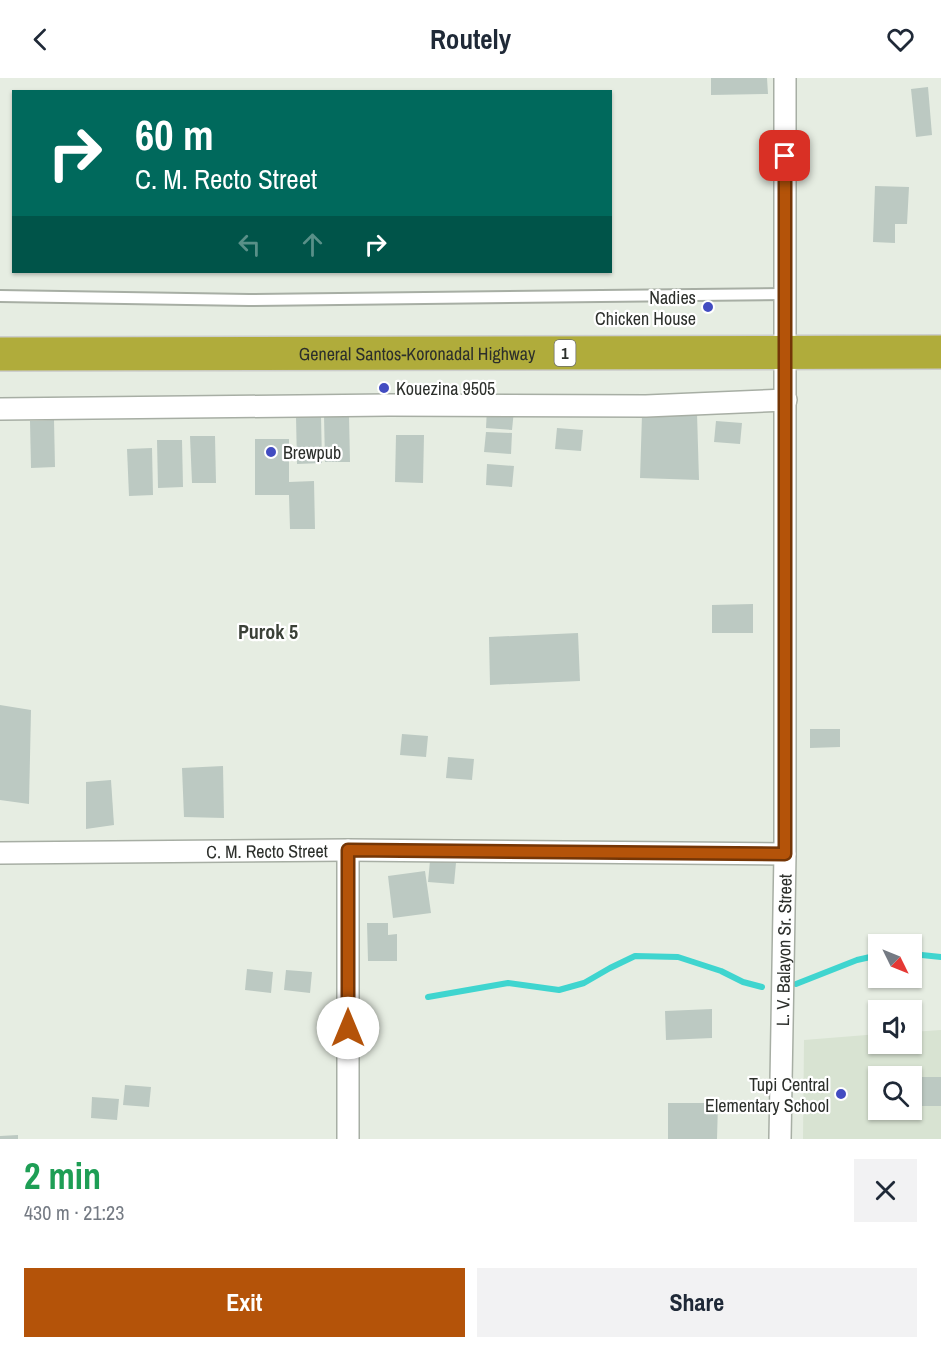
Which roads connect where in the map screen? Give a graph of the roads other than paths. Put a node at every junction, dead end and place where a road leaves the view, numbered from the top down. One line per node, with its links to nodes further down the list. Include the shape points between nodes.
1 (785, 78): 2 (street, L. V. Balayon Sr. Street)
2 (786, 294): 3 (lane, via 249,300); 4 (street, L. V. Balayon Sr. Street)
3 (0, 296)
4 (786, 352): 5 (highway, General Santos-Koronadal Highway / 1); 6 (highway, General Santos-Koronadal Highway / 1); 7 (street, L. V. Balayon Sr. Street)
5 (941, 352)
6 (0, 354)
7 (786, 400): 8 (street, via 646,406); 11 (street, L. V. Balayon Sr. Street)
8 (0, 409)
9 (348, 850): 10 (street, C. M. Recto Street); 11 (street, C. M. Recto Street); 12 (street)
10 (0, 853)
11 (785, 854): 13 (street, L. V. Balayon Sr. Street)
12 (348, 1139)
13 (780, 1139)

